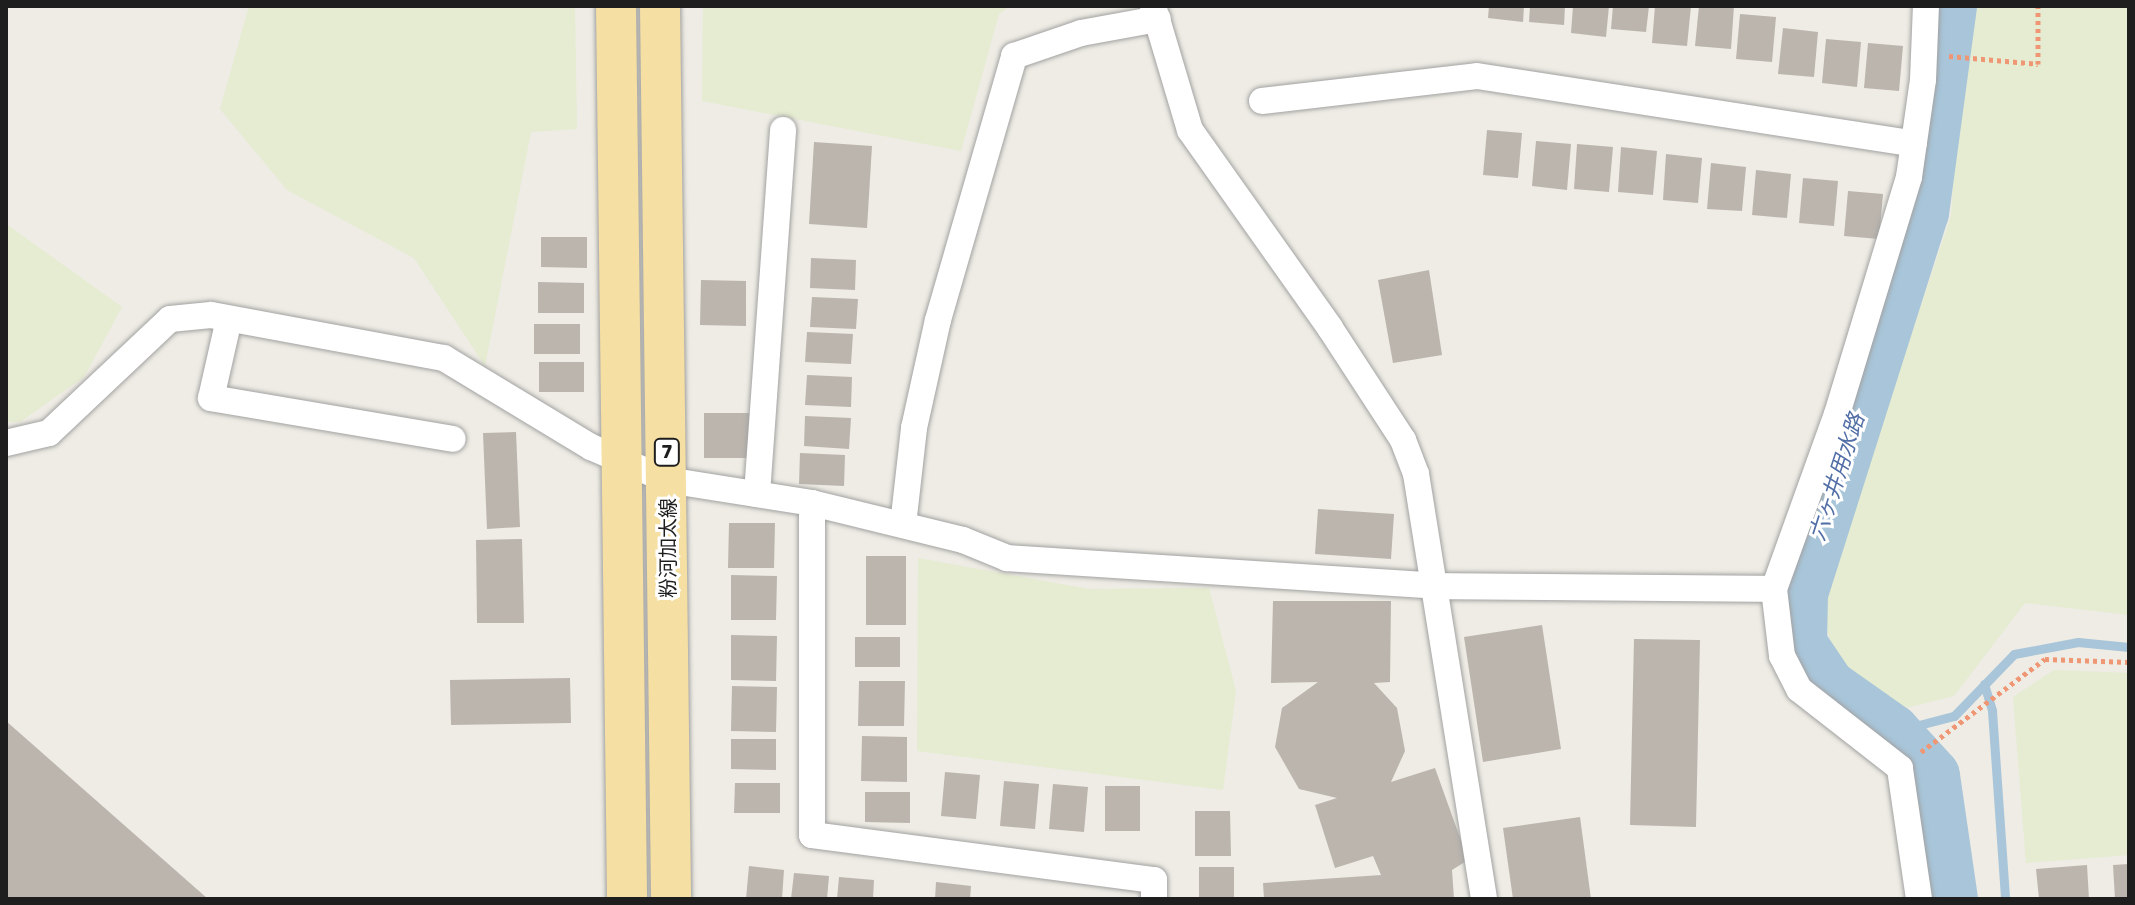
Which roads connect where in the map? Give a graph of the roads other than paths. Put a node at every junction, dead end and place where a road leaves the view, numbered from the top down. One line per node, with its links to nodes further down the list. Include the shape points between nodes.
1 (616, 6): 11 (main road)
2 (660, 6): 12 (main road, 粉河加太線 / 7)
3 (1926, 6): 7 (street)
4 (1156, 13): 15 (street, via 1014,56 938,320 914,428); 16 (street, via 1190,130 1252,212 1403,440 1416,474)
5 (1262, 101): 7 (street, via 1477,76)
6 (783, 130): 13 (street)
7 (1914, 144): 17 (street, via 1909,177 1837,414)
8 (229, 319): 9 (street, via 211,398); 10 (street, via 170,319 49,433); 11 (street, via 444,358)
9 (453, 439)
10 (6, 443)
11 (621, 462): 12 (street); 18 (main road)
12 (667, 480): 13 (street); 19 (main road, 粉河加太線 / 7)
13 (757, 494): 14 (street)
14 (812, 503): 15 (street); 20 (street, via 812,835 1154,880)
15 (903, 525): 16 (street, via 1007,558)
16 (1435, 586): 17 (street); 21 (street)
17 (1774, 589): 22 (street, via 1782,656 1799,689 1900,768)
18 (627, 899)
19 (671, 899)
20 (1154, 899)
21 (1484, 899)
22 (1919, 899)

